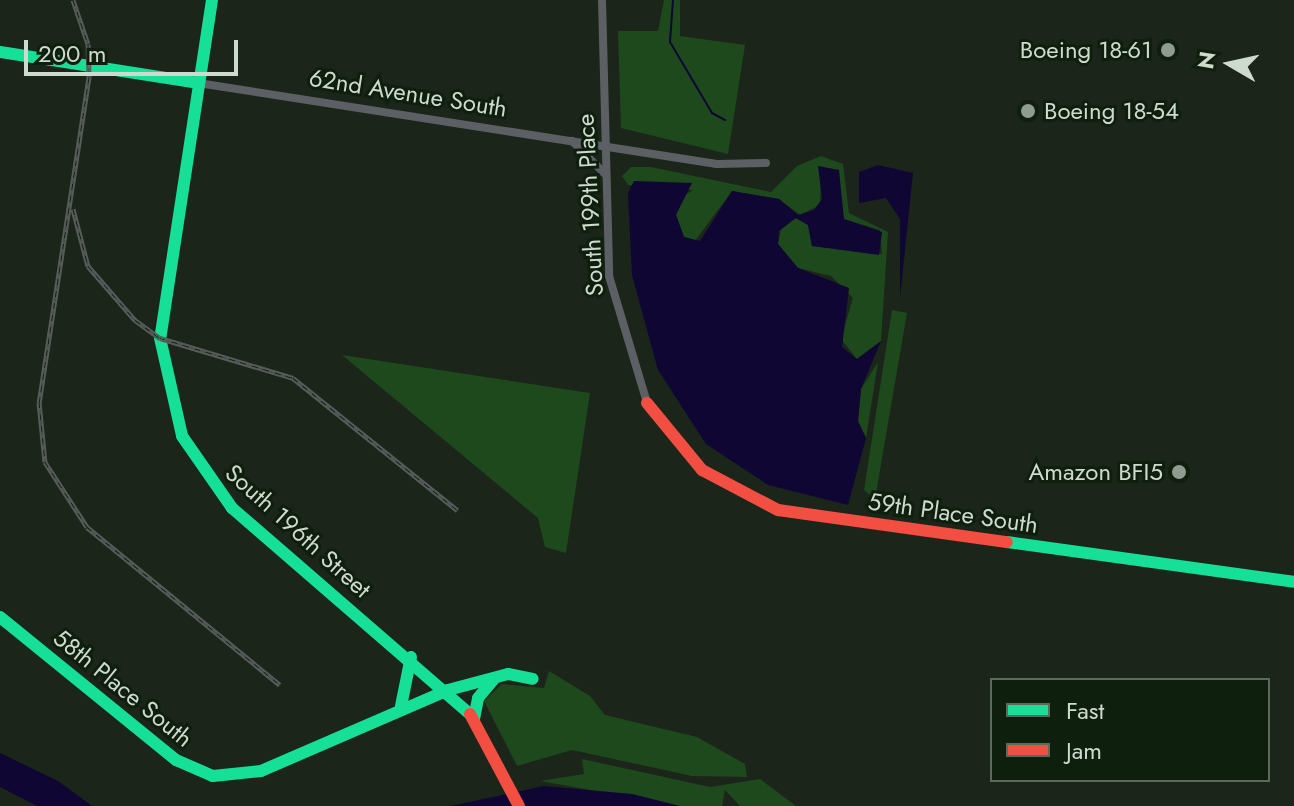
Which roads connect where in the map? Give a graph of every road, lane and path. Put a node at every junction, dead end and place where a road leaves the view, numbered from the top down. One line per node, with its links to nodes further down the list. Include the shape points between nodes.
1 (212, 0): 4 (street, South 196th Street)
2 (602, 0): 6 (street, South 199th Place)
3 (0, 52): 4 (street, 62nd Avenue South)
4 (198, 83): 5 (street, 62nd Avenue South); 12 (street, South 196th Street, via 160,338 182,436 232,508)
5 (571, 141): 6 (street, 62nd Avenue South); 8 (street)
6 (605, 146): 7 (street, 62nd Avenue South, via 717,164); 8 (street, South 199th Place)
7 (766, 163)
8 (606, 175): 9 (street, South 199th Place, via 609,276)
9 (647, 403): 10 (street, 59th Place South, via 702,470 778,510)
10 (1294, 582)
11 (0, 617): 16 (street, 58th Place South, via 176,760 213,776 261,771)
12 (411, 657): 15 (street, South 196th Street); 16 (street)
13 (497, 676): 14 (street); 15 (street, 58th Place South); 17 (street, via 478,698)
14 (533, 679)
15 (448, 690): 16 (street, 58th Place South); 17 (street, South 196th Street)
16 (401, 706)
17 (474, 719): 18 (street, South 196th Street)
18 (519, 806)

